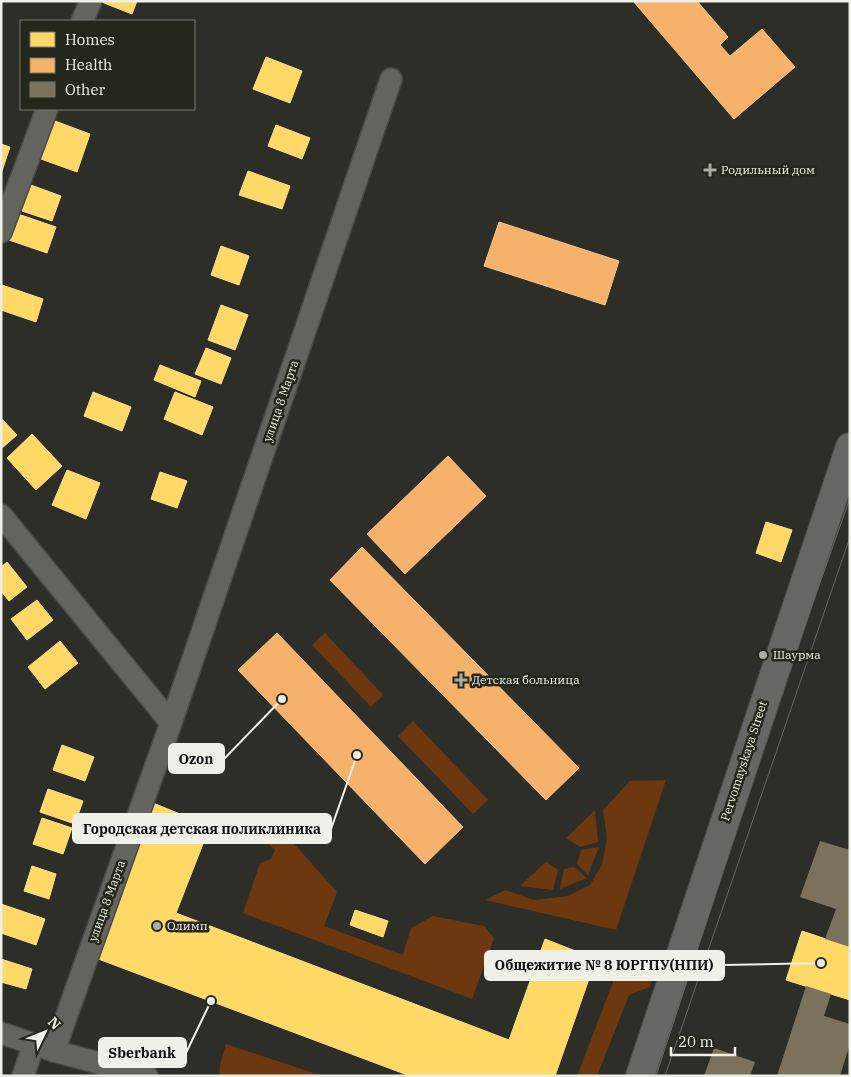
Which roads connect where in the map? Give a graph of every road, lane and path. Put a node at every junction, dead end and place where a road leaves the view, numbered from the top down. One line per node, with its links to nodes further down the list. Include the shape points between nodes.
1 (90, 1): 2 (street)
2 (82, 20)
3 (391, 79): 8 (street, улица 8 Марта)
4 (47, 110): 5 (street)
5 (1, 232)
6 (850, 447): 13 (main road, Pervomayskaya Street)
7 (1, 515): 8 (street)
8 (171, 723): 10 (street, улица 8 Марта)
9 (1, 1033): 10 (street)
10 (44, 1047): 11 (street, улица 8 Марта); 12 (street)
11 (24, 1076)
12 (147, 1076)
13 (640, 1076)

